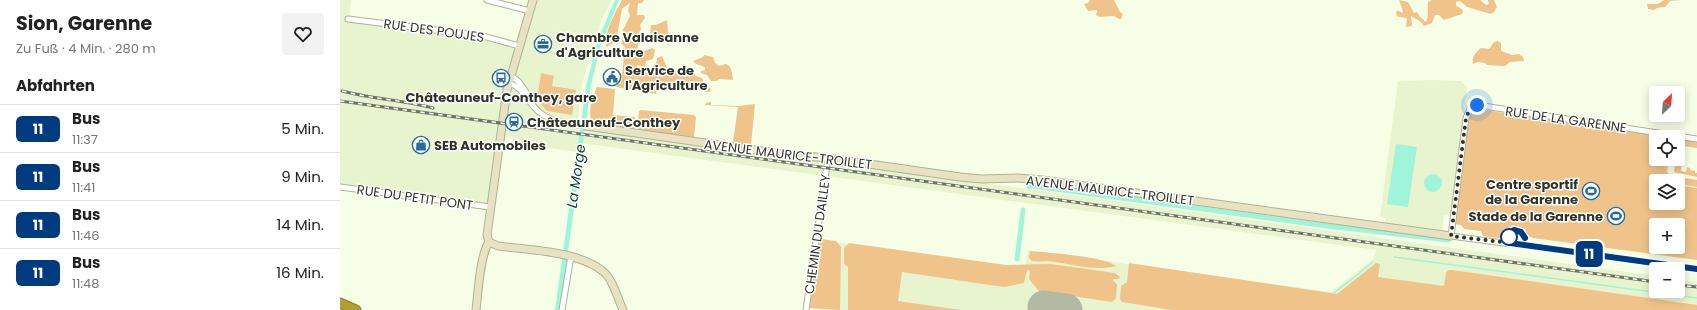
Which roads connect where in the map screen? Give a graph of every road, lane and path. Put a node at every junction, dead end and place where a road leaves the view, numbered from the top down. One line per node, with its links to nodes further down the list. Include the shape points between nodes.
1 (487, 0): 3 (street)
2 (533, 0): 3 (street)
3 (530, 11): 5 (street)
4 (348, 18): 5 (street, RUE DES POUJES, via 484,36)
5 (519, 46): 6 (street)
6 (510, 75): 7 (street); 8 (street, AVENUE MAURICE-TROILLET, via 523,86)
7 (508, 83): 8 (street, AVENUE MAURICE-TROILLET, via 519,88); 13 (street)
8 (530, 100): 9 (street, AVENUE MAURICE-TROILLET, via 547,118)
9 (582, 126): 11 (street, AVENUE MAURICE-TROILLET)
10 (1697, 139): 14 (street, RUE DE LA GARENNE, via 1471,106 1466,118)
11 (828, 158): 14 (street, AVENUE MAURICE-TROILLET, via 960,177 1018,178 1065,183); 23 (street, CHEMIN DU DAILLEY)
12 (340, 187): 13 (street, RUE DU PETIT PONT)
13 (490, 207): 15 (street, via 486,235)
14 (1451, 236): 17 (street, AVENUE MAURICE-TROILLET)
15 (489, 242): 16 (street, via 498,246); 20 (street, via 484,256)
16 (570, 256): 21 (street); 22 (street, via 597,267 606,275)
17 (1697, 269)
18 (340, 303): 19 (highway)
19 (356, 310)
20 (476, 310)
21 (562, 310)
22 (623, 310)
23 (806, 310)

